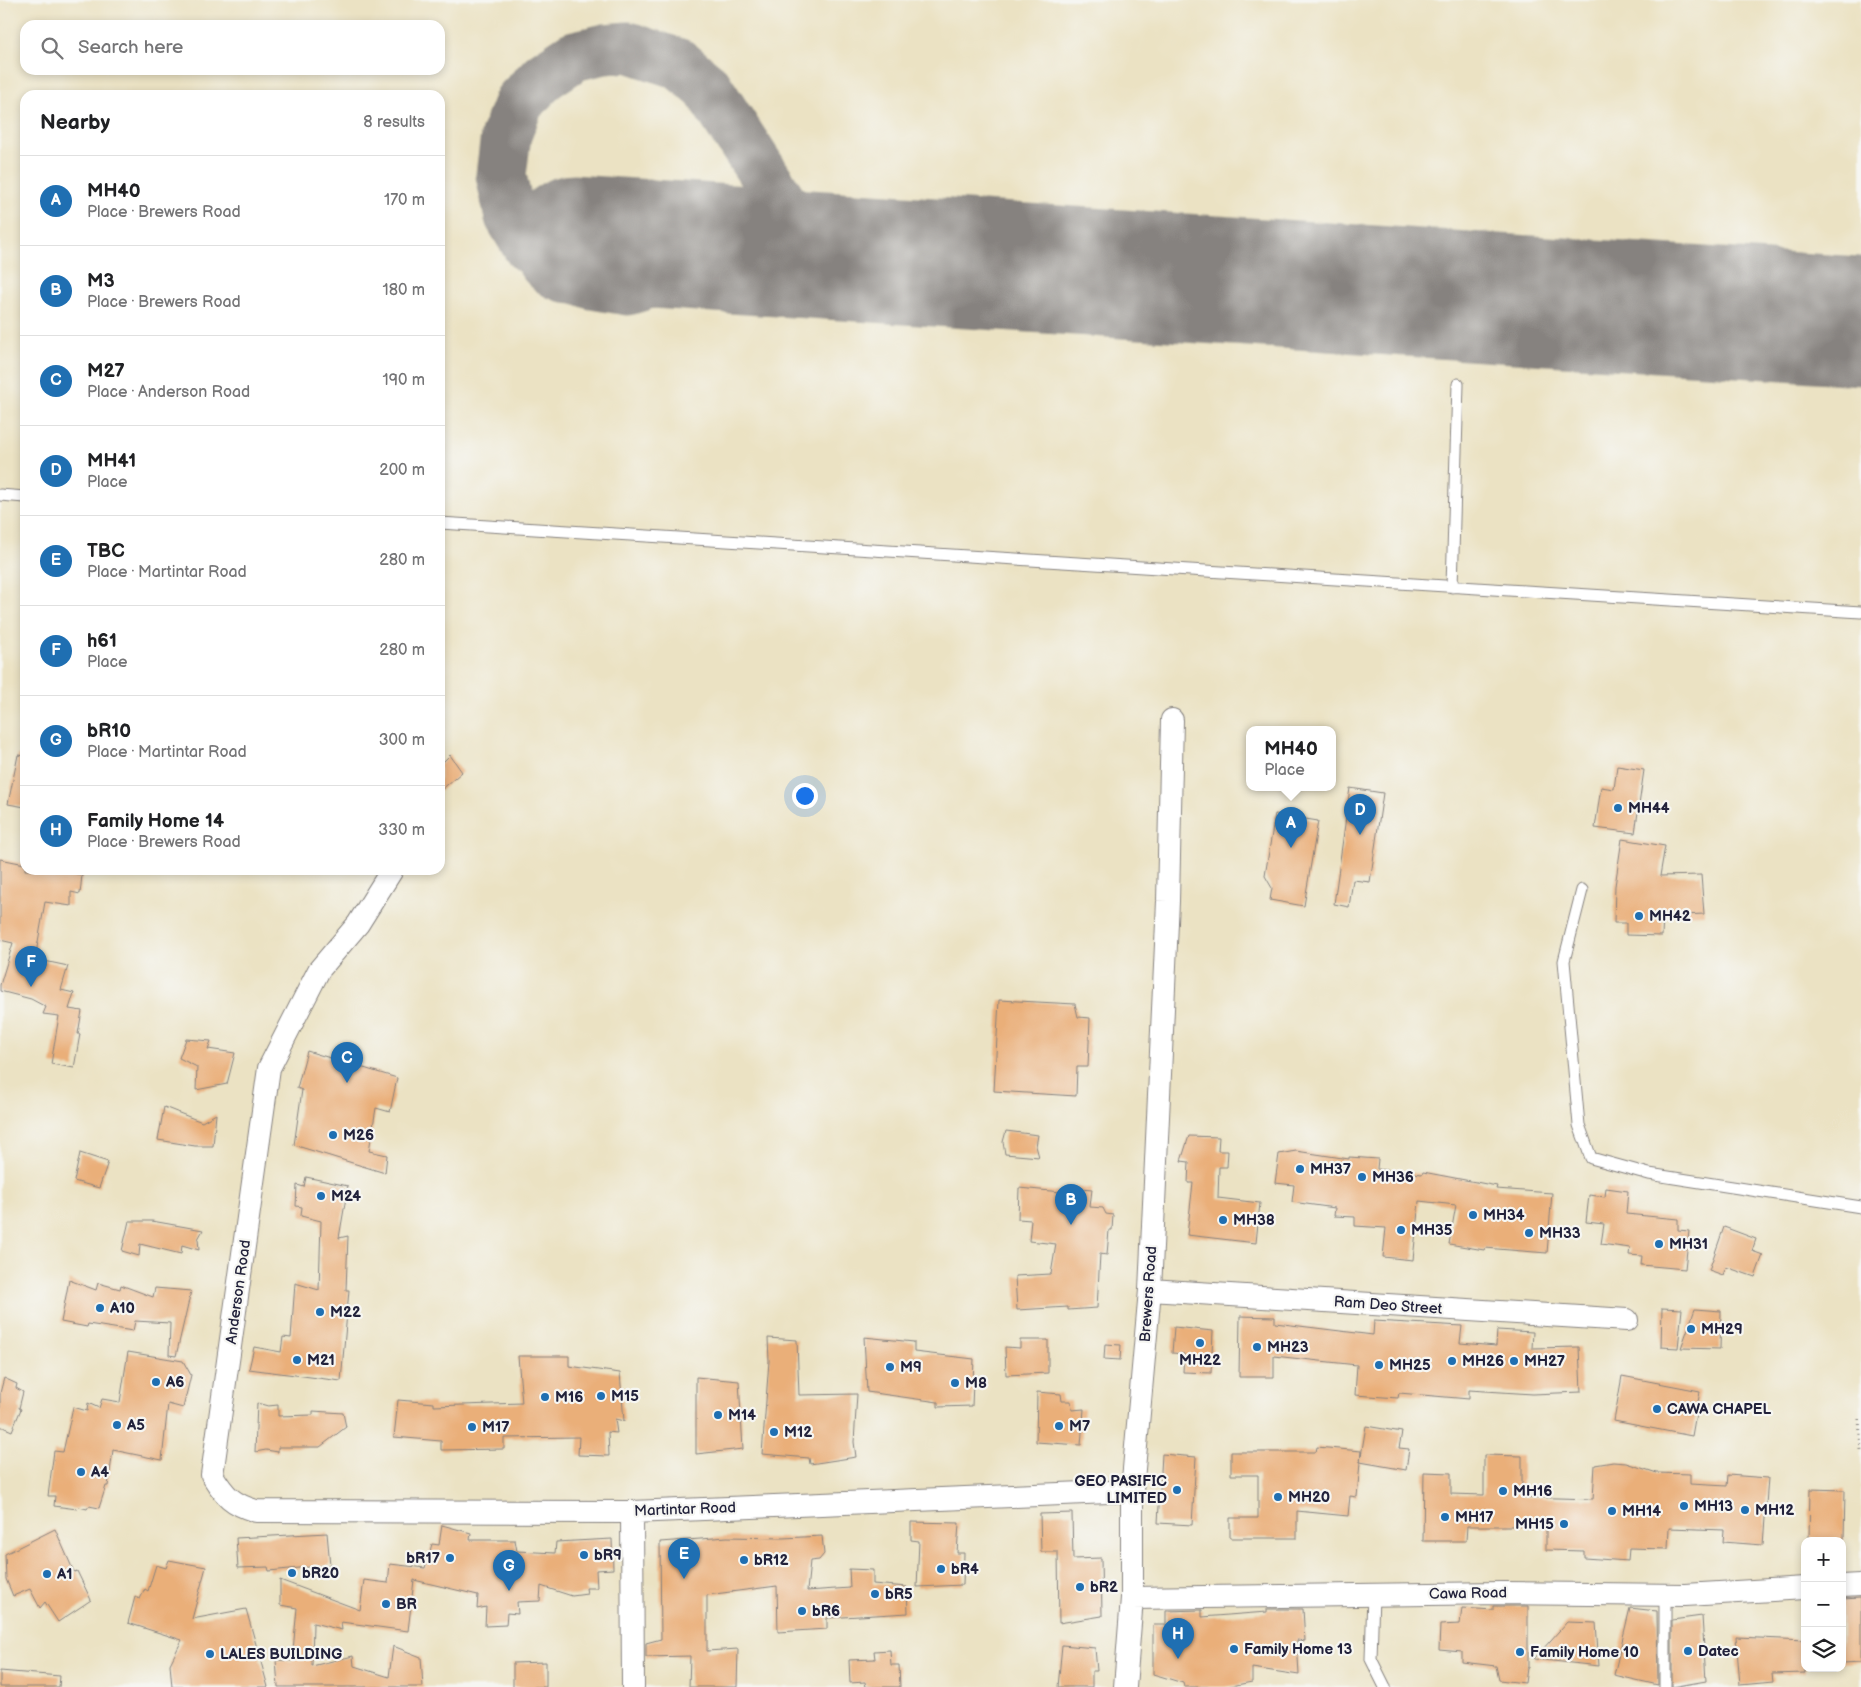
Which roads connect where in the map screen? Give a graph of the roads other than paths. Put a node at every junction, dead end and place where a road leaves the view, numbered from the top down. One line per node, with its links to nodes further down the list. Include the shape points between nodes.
1 (1458, 384): 5 (lane)
2 (0, 495): 3 (lane)
3 (20, 497)
4 (445, 523): 5 (lane)
5 (1452, 587): 6 (lane)
6 (1861, 612)
7 (1172, 720): 11 (street, Brewers Road, via 1168,901)
8 (389, 875): 14 (street, Anderson Road, via 358,924 319,970 270,1068 212,1475 223,1492)
9 (1582, 890): 10 (lane, via 1564,961 1579,1125 1590,1158 1649,1174)
10 (1861, 1207)
11 (1150, 1290): 12 (street, Ram Deo Street); 13 (street, Brewers Road)
12 (1627, 1320)
13 (1132, 1490): 15 (street, Martintar Road); 21 (street, Brewers Road)
14 (239, 1506): 15 (street, Martintar Road, via 256,1511)
15 (632, 1512): 22 (street)
16 (1861, 1585): 17 (street)
17 (1846, 1586)
18 (1801, 1588): 20 (street, Cawa Road)
19 (1373, 1594): 20 (street, Cawa Road); 21 (street, Cawa Road); 24 (lane, via 1370,1658)
20 (1665, 1595): 25 (lane)
21 (1132, 1598): 23 (street, Brewers Road)
22 (633, 1687)
23 (1125, 1687)
24 (1385, 1687)
25 (1665, 1687)

